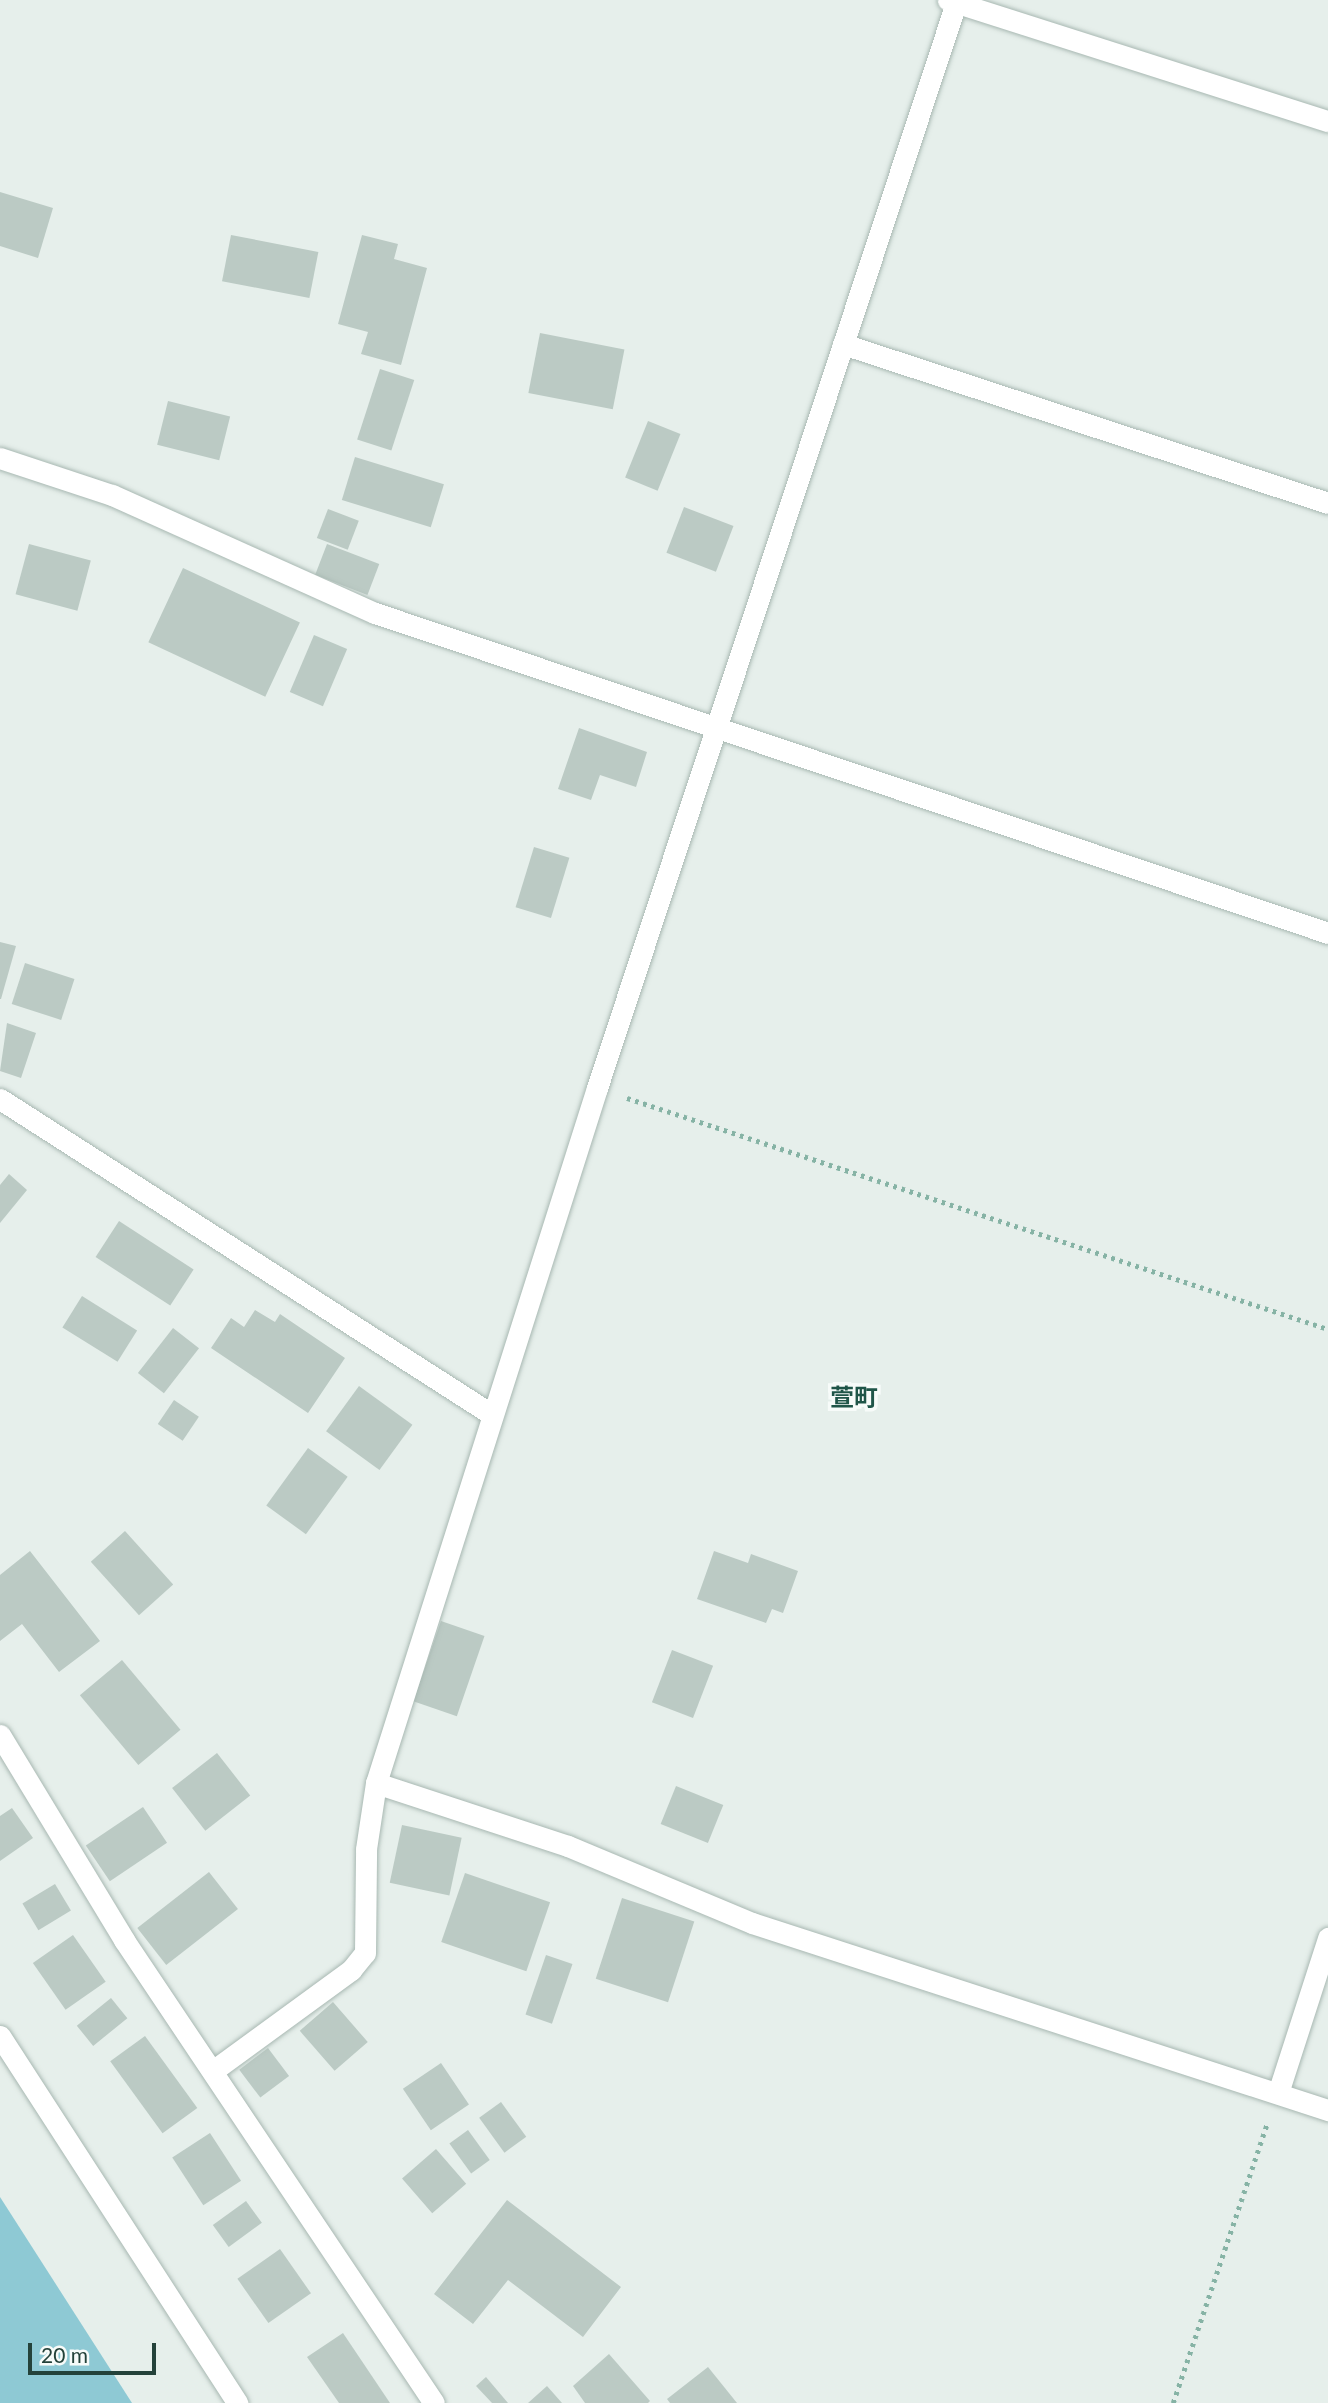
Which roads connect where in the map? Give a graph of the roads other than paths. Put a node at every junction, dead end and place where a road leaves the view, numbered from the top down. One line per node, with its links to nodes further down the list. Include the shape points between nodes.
1 (954, 1): 2 (street); 3 (street)
2 (1328, 121)
3 (843, 344): 5 (street); 6 (street)
4 (0, 458): 6 (street, via 112,495 374,613)
5 (1328, 503)
6 (714, 732): 7 (street); 9 (street)
7 (1328, 933)
8 (0, 1099): 9 (street)
9 (491, 1414): 11 (street)
10 (0, 1735): 14 (street, via 124,1940)
11 (376, 1783): 14 (street, via 366,1849 365,1953 286,2020); 15 (street, via 568,1846 752,1923)
12 (1328, 1938): 15 (street)
13 (0, 2036): 17 (street)
14 (214, 2070): 18 (street)
15 (1278, 2093): 16 (street)
16 (1328, 2110)
17 (237, 2403)
18 (434, 2403)

